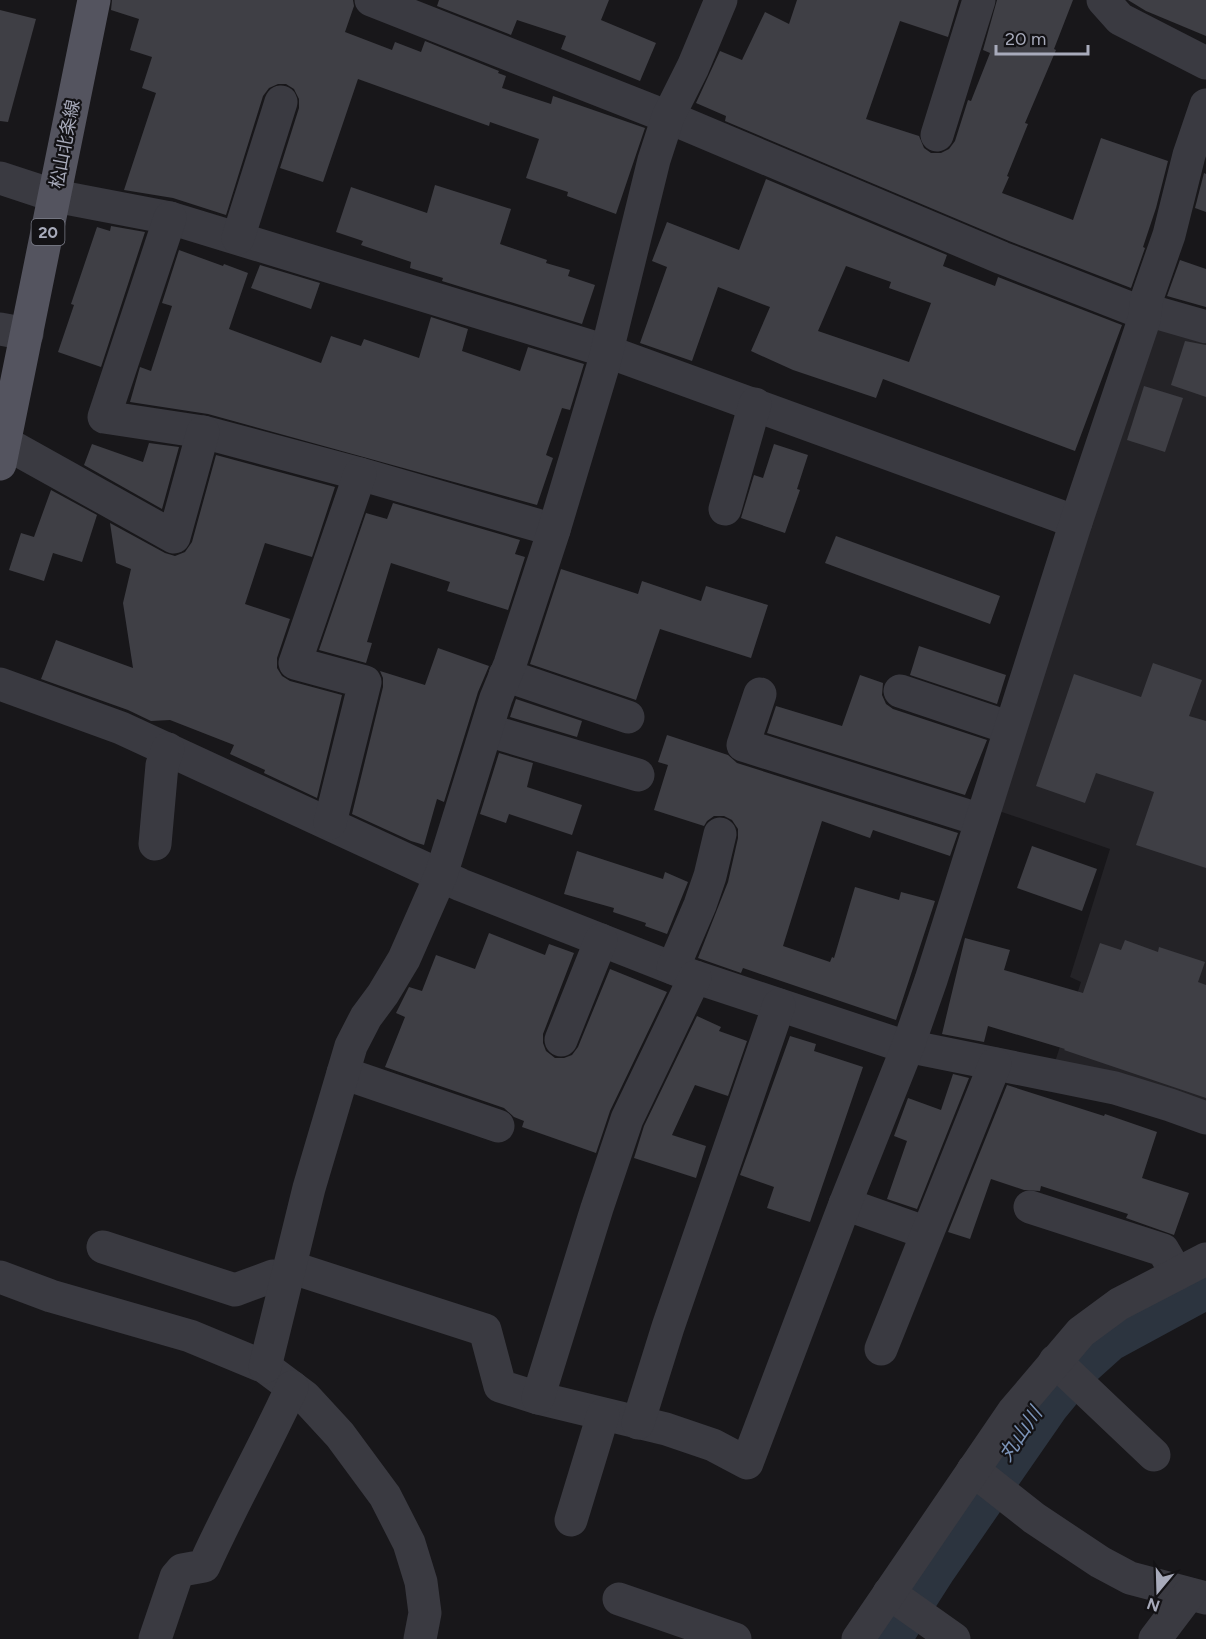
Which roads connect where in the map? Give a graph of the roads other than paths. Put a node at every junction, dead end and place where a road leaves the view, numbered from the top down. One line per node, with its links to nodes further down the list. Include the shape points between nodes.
1 (94, 0): 12 (main road, 松山北条線 / 20)
2 (371, 0): 9 (street)
3 (721, 0): 9 (street)
4 (979, 0): 10 (street)
5 (1103, 0): 6 (street, via 1120,19)
6 (1206, 63)
7 (281, 102): 14 (street)
8 (1206, 105): 15 (street)
9 (668, 117): 15 (street, via 1002,258 1135,310); 18 (street)
10 (937, 135)
11 (0, 178): 12 (street)
12 (55, 196): 13 (street); 17 (main road, 松山北条線 / 20)
13 (170, 218): 14 (street); 20 (street, via 104,417)
14 (238, 238): 18 (street)
15 (1145, 310): 16 (street); 24 (street)
16 (1206, 327)
17 (13, 331): 21 (main road, 松山北条線 / 20)
18 (606, 351): 19 (street); 25 (street)
19 (755, 404): 23 (street); 24 (street)
20 (203, 432): 21 (street, via 174,537); 22 (street)
21 (1, 449)
22 (360, 474): 25 (street); 36 (street, via 295,663 365,682)
23 (725, 509)
24 (1076, 522): 31 (street)
25 (554, 530): 26 (street)
26 (505, 675): 30 (street); 32 (street)
27 (0, 684): 33 (street)
28 (900, 692): 31 (street)
29 (760, 694): 35 (street, via 743,745)
30 (628, 717)
31 (1011, 728): 35 (street)
32 (487, 730): 34 (street); 39 (street)
33 (168, 749): 36 (street); 38 (street, via 162,765)
34 (638, 775)
35 (981, 820): 44 (street)
36 (330, 823): 39 (street)
37 (720, 834): 41 (street)
38 (154, 844)
39 (441, 875): 40 (street); 46 (street, via 404,959 351,1046)
40 (601, 940): 41 (street); 43 (street)
41 (684, 973): 42 (street); 61 (street, via 627,1119)
42 (779, 1005): 44 (street); 63 (street)
43 (561, 1040)
44 (908, 1046): 45 (street); 49 (street)
45 (995, 1064): 47 (street, via 1115,1088); 51 (street)
46 (343, 1073): 48 (street); 54 (street)
47 (1206, 1118)
48 (498, 1126)
49 (845, 1204): 51 (street); 63 (street, via 747,1463 713,1445)
50 (1030, 1207): 55 (street, via 1163,1250)
51 (927, 1233): 57 (street)
52 (103, 1247): 54 (street, via 235,1290)
53 (1206, 1259): 55 (street)
54 (289, 1272): 58 (street); 61 (street, via 485,1330 500,1386)
55 (1177, 1274): 59 (street, via 1119,1304 1081,1332)
56 (0, 1277): 58 (street, via 51,1296 190,1336)
57 (881, 1349)
58 (265, 1367): 60 (street)
59 (1062, 1368): 64 (street); 65 (street, via 1013,1412)
60 (292, 1388): 70 (street, via 204,1566 182,1569 176,1577); 71 (street, via 340,1435 385,1496 409,1543 421,1582 425,1613)
61 (538, 1398): 62 (street)
62 (603, 1415): 63 (street); 66 (street)
63 (638, 1423)
64 (1154, 1455)
65 (974, 1470): 67 (street, via 1100,1562 1130,1578); 69 (street)
66 (572, 1520)
67 (1197, 1596): 75 (street)
68 (619, 1599): 72 (street)
69 (900, 1601): 73 (street); 74 (street)
70 (155, 1639)
71 (420, 1639)
72 (735, 1639)
73 (858, 1639)
74 (954, 1639)
75 (1155, 1639)

